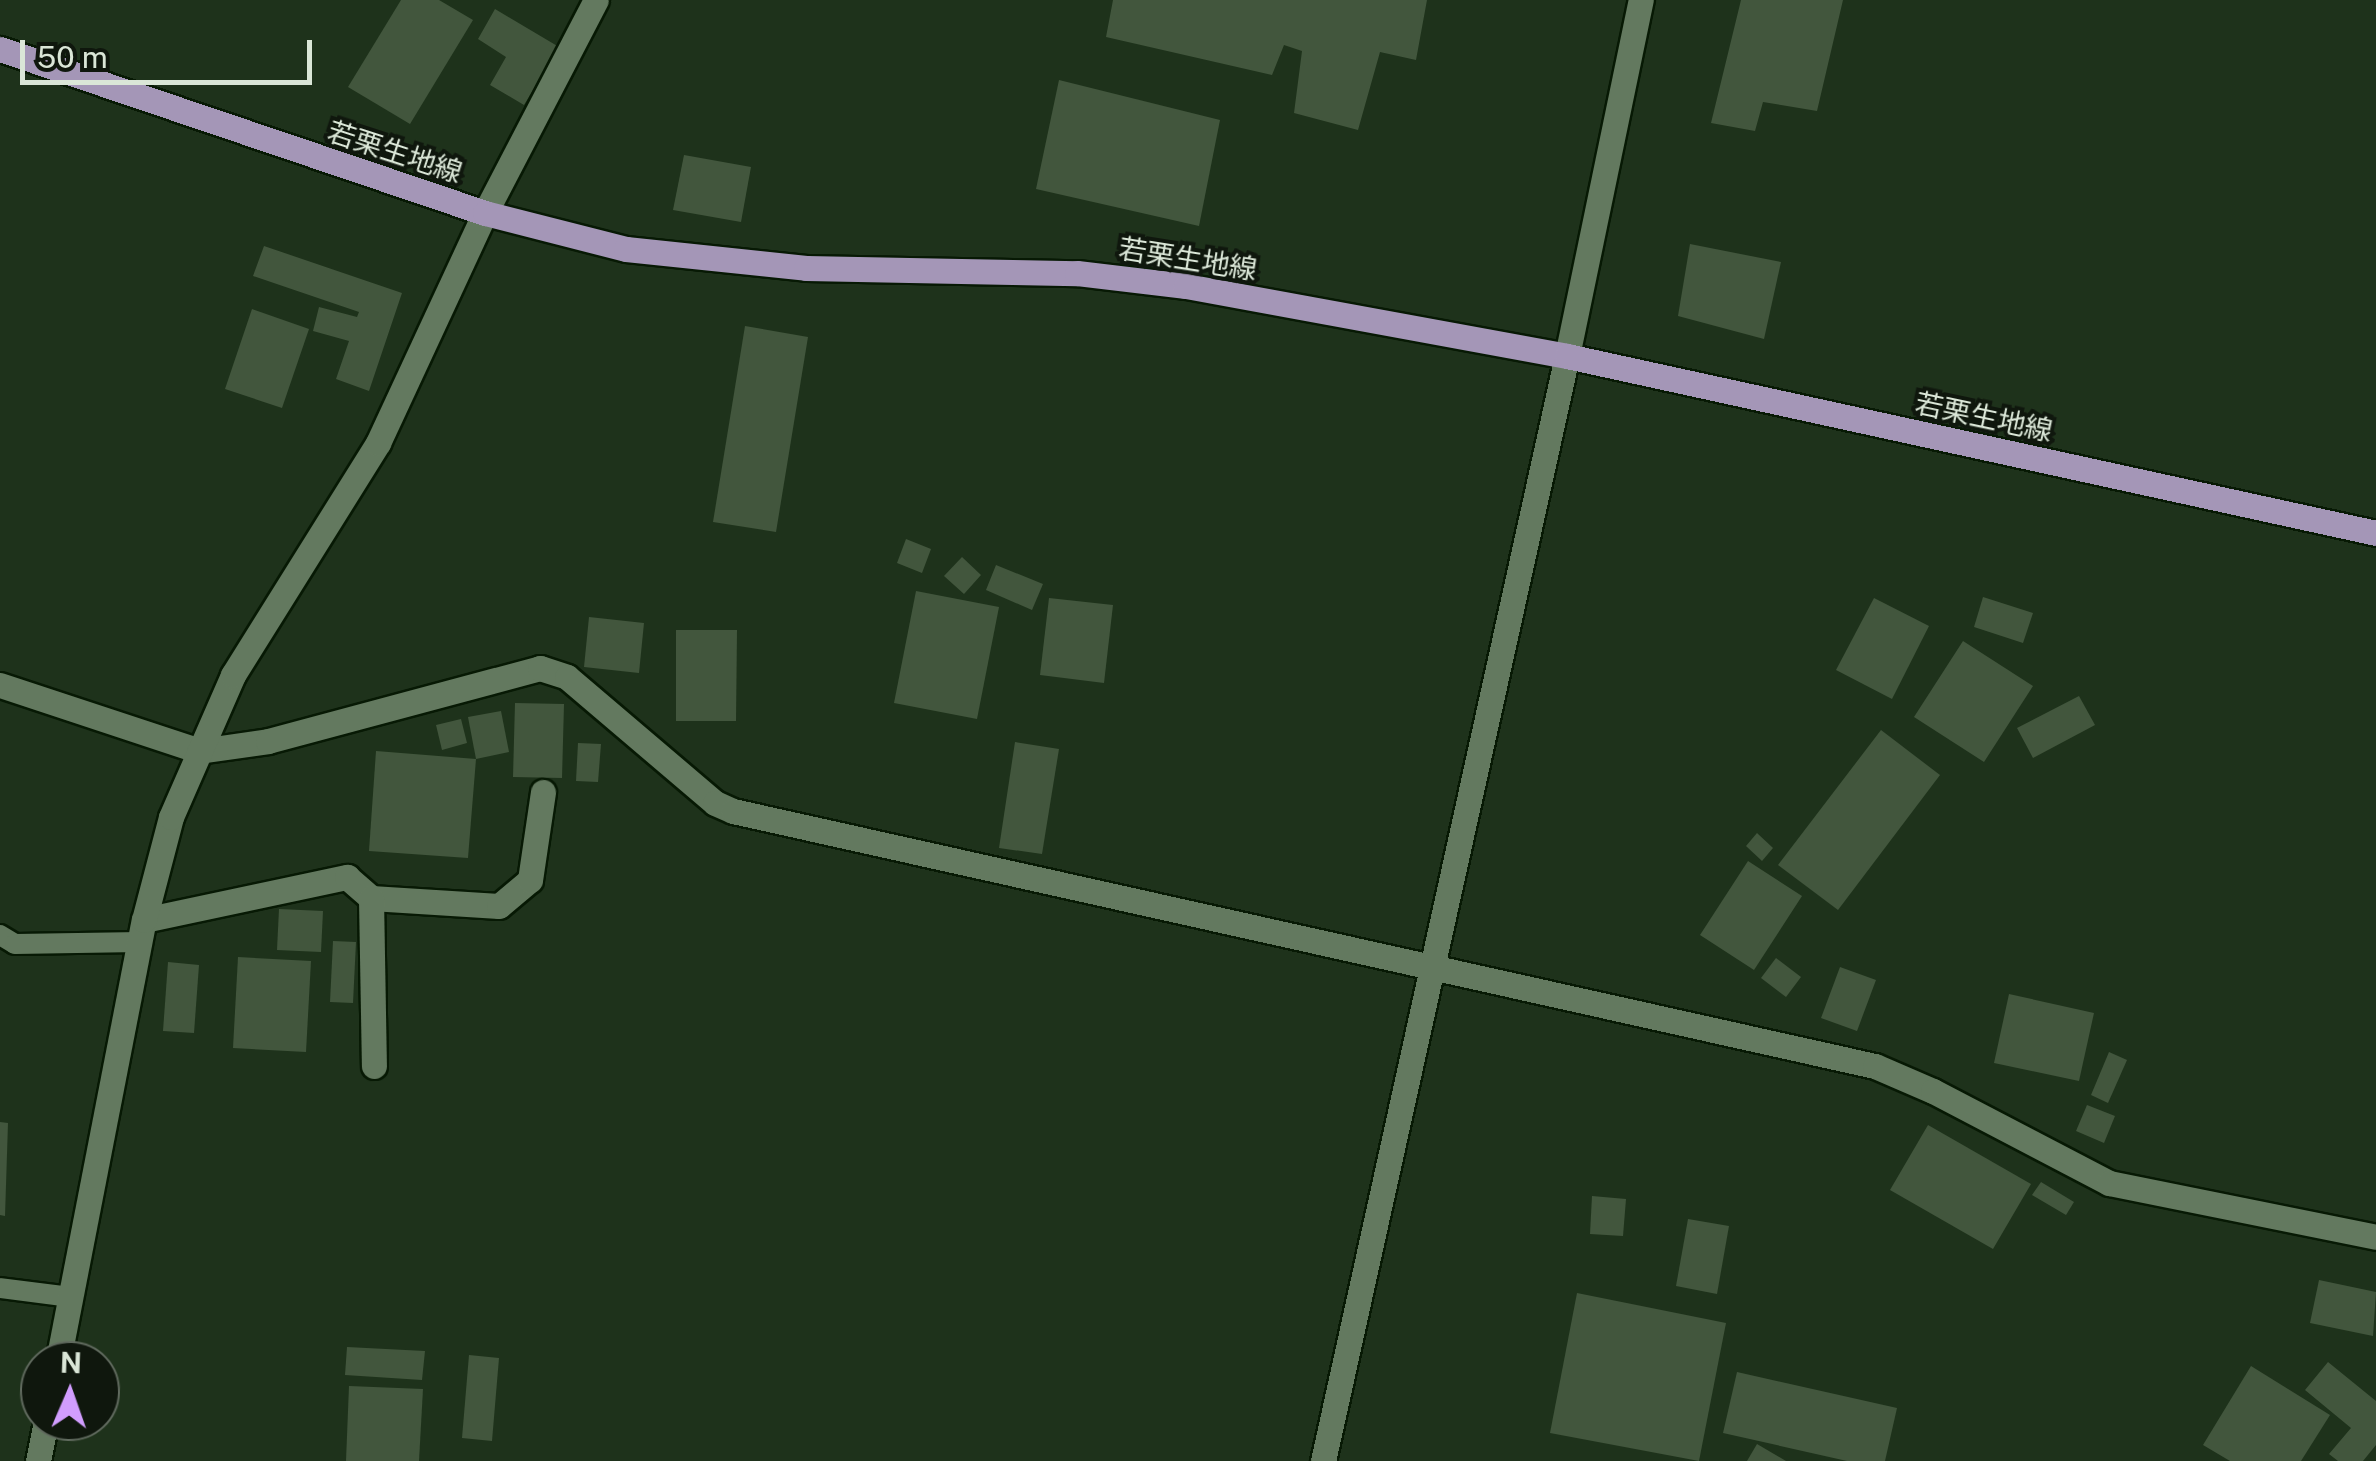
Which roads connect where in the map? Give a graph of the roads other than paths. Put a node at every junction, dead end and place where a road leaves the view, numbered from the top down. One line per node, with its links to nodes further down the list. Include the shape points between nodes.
1 (596, 0): 4 (street)
2 (1641, 0): 5 (street)
3 (0, 49): 4 (main road, 若栗生地線)
4 (485, 213): 5 (main road, 若栗生地線, via 626,249 806,268 1077,273 1186,286); 8 (street, via 378,443 233,675)
5 (1568, 356): 6 (main road, 若栗生地線); 13 (street)
6 (2376, 533)
7 (0, 686): 8 (street)
8 (199, 752): 11 (street, via 172,817); 13 (street, via 268,741 540,668 567,676 715,803 733,811)
9 (543, 792): 10 (street, via 530,880 498,906)
10 (371, 898): 11 (street, via 346,877); 14 (street)
11 (142, 931): 12 (lane, via 15,944); 17 (street)
12 (0, 935)
13 (1433, 970): 15 (street, via 1876,1066 2108,1183); 19 (street)
14 (374, 1066)
15 (2376, 1238)
16 (0, 1288): 17 (lane)
17 (70, 1297): 18 (street)
18 (62, 1341)
19 (1323, 1461)

